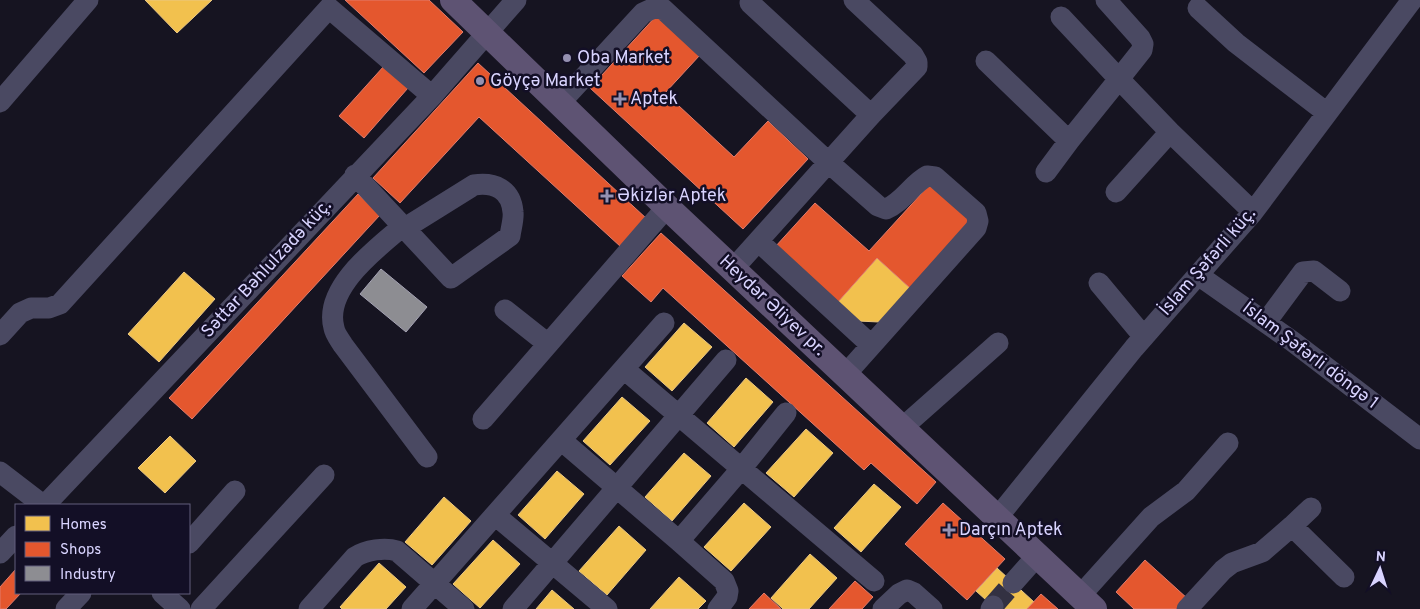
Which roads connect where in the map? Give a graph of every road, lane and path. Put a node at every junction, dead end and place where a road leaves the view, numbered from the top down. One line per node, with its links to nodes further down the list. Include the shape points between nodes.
1 (88, 0): 15 (street)
2 (453, 0): 11 (main road, Heydər Əliyev pr.)
3 (516, 0): 11 (street, Səttar Bəhlulzadə küç.)
4 (854, 0): 18 (street, via 917,62 917,67)
5 (1106, 0): 13 (street, via 1143,44 1142,50)
6 (1412, 0): 17 (street, İslam Şəfərli küç.)
7 (750, 3): 18 (street)
8 (325, 4): 14 (street); 36 (street, via 60,304 20,313)
9 (1198, 8): 17 (street, via 1236,43)
10 (1062, 17): 13 (street)
11 (488, 33): 14 (street, Səttar Bəhlulzadə küç.); 16 (main road, Heydər Əliyev pr.)
12 (986, 61): 20 (street)
13 (1119, 79): 19 (street); 20 (street)
14 (432, 96): 23 (street, Səttar Bəhlulzadə küç.)
15 (0, 102)
16 (560, 103): 21 (street, via 643,13 663,8); 25 (main road, Heydər Əliyev pr.)
17 (1327, 113): 26 (street, İslam Şəfərli küç.)
18 (871, 116): 21 (street)
19 (1170, 132): 24 (street); 26 (street)
20 (1069, 141): 22 (street)
21 (828, 162): 28 (street); 40 (street, via 878,206 886,209 894,206 921,179 935,177 976,213 978,221 976,228)
22 (1046, 172)
23 (355, 175): 27 (street); 57 (street, Səttar Bəhlulzadə küç.)
24 (1116, 192)
25 (667, 207): 29 (main road, Heydər Əliyev pr.); 39 (street)
26 (1253, 212): 30 (street, İslam Şəfərli küç.)
27 (404, 227): 27 (street, via 451,278 510,236 513,212 510,198 498,186 486,183 474,185); 51 (street, via 366,258 342,286 332,312 334,329 343,345)
28 (758, 241): 29 (street); 40 (street)
29 (734, 269): 43 (main road, Heydər Əliyev pr.)
30 (1198, 275): 34 (street, İslam Şəfərli döngə 1); 37 (street, İslam Şəfərli küç.)
31 (1099, 283): 37 (street)
32 (1340, 291): 34 (street, via 1314,271 1303,272)
33 (506, 310): 39 (street)
34 (1266, 322): 49 (street, İslam Şəfərli döngə 1)
35 (664, 323): 42 (street)
36 (0, 335)
37 (1144, 337): 60 (street, İslam Şəfərli küç.)
38 (998, 343): 47 (street)
39 (548, 344): 46 (street)
40 (871, 345): 43 (street)
41 (726, 360): 45 (street)
42 (624, 369): 45 (street); 48 (street)
43 (845, 375): 47 (main road, Heydər Əliyev pr.)
44 (786, 413): 52 (street)
45 (678, 415): 52 (street); 55 (street)
46 (483, 419)
47 (902, 428): 60 (main road, Heydər Əliyev pr.)
48 (561, 440): 55 (street); 59 (street)
49 (1420, 440)
50 (1228, 443): 74 (street, via 1186,492 1151,517)
51 (428, 457)
52 (741, 469): 63 (street); 69 (street)
53 (0, 472): 57 (street)
54 (324, 475): 78 (street)
55 (617, 487): 63 (street); 67 (street)
56 (235, 491): 64 (street)
57 (53, 503)
58 (1311, 508): 61 (street)
59 (495, 515): 67 (street); 70 (street)
60 (997, 518): 66 (main road, Heydər Əliyev pr.)
61 (1292, 526): 68 (street); 86 (street, via 1262,552 1232,563 1223,570)
62 (15, 537): 65 (street)
63 (679, 541): 83 (street, via 727,586 727,597)
64 (190, 542)
65 (0, 553)
66 (1037, 556): 71 (street); 74 (main road, Heydər Əliyev pr.)
67 (552, 563): 81 (street); 82 (street)
68 (1344, 577)
69 (874, 581)
70 (434, 583): 75 (street, via 397,551 361,553); 79 (street); 80 (street)
71 (1013, 584)
72 (80, 594): 76 (street)
73 (163, 594): 77 (street)
74 (1087, 602)
75 (318, 606)
76 (66, 609)
77 (180, 609)
78 (201, 609)
79 (412, 609)
80 (464, 609)
81 (512, 609)
82 (607, 609)
83 (718, 609)
84 (883, 609): 85 (street, via 907,590)
85 (932, 609)
86 (1188, 609)

